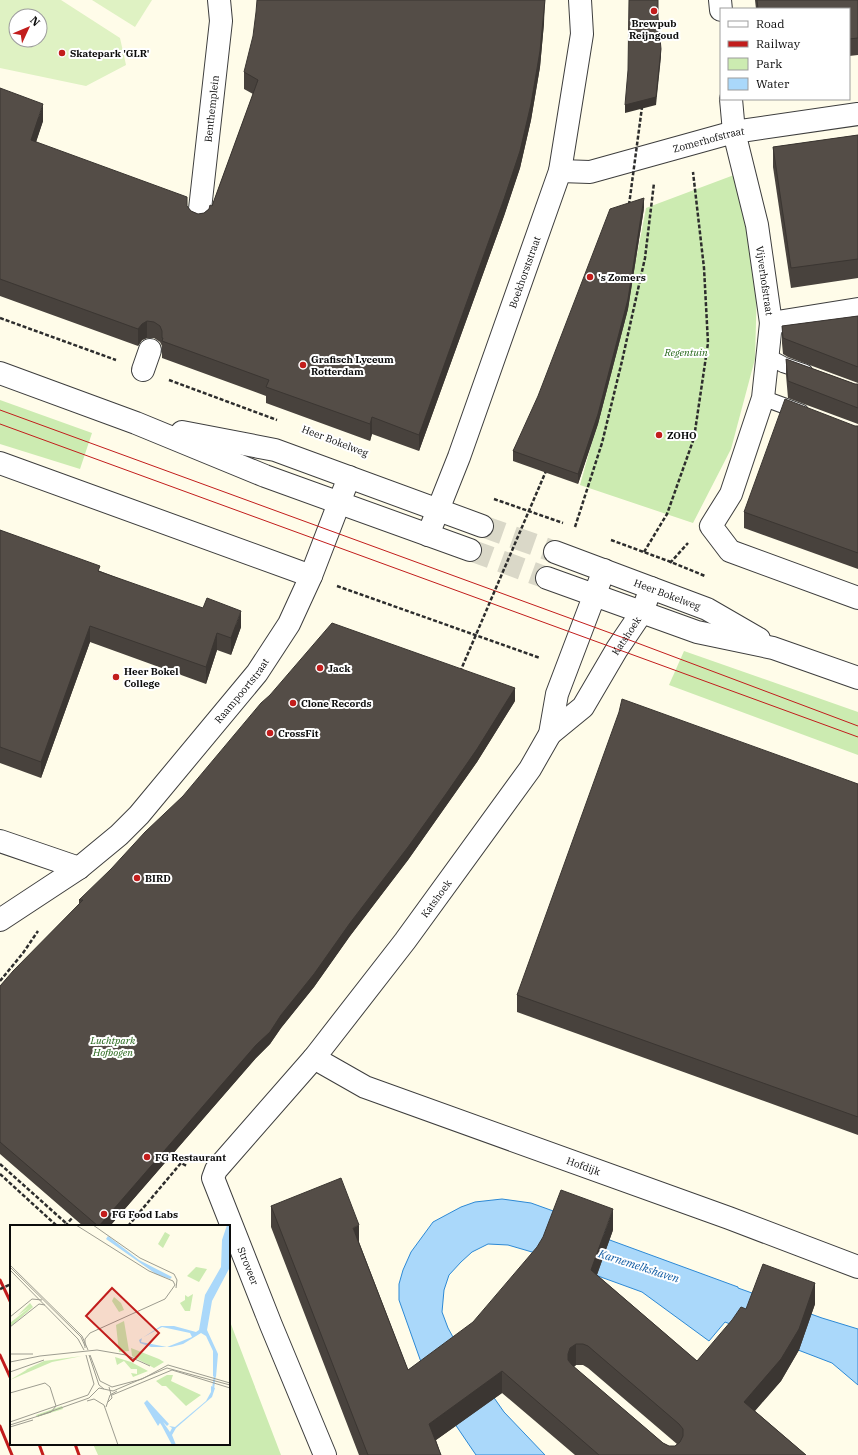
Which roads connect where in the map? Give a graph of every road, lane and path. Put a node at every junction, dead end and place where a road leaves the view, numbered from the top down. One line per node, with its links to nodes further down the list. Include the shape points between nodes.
1 (219, 0): 11 (street, Benthemplein, via 221,21)
2 (580, 0): 9 (street, Boekhorststraat, via 582,34)
3 (642, 99): 10 (path, bridge)
4 (731, 100): 6 (street, Vijverhofstraat)
5 (858, 114): 6 (street, Zomerhofstraat)
6 (734, 132): 7 (street, Zomerhofstraat); 14 (street, Vijverhofstraat, via 757,225)
7 (692, 144): 8 (street, Zomerhofstraat); 35 (path, via 694,188 704,268 708,343 694,438 667,514)
8 (657, 153): 9 (street, Zomerhofstraat, via 590,172); 30 (path, via 645,258 602,443 575,527)
9 (560, 171): 27 (street, Boekhorststraat)
10 (629, 206)
11 (200, 218)
12 (858, 309): 14 (street)
13 (0, 318): 20 (path, via 146,360)
14 (771, 323): 15 (street, Vijverhofstraat)
15 (767, 356): 17 (lane); 18 (street, Vijverhofstraat)
16 (0, 373): 21 (street)
17 (821, 378)
18 (763, 398): 19 (lane); 42 (street, Vijverhofstraat, via 731,494 711,526 730,551)
19 (814, 417)
20 (284, 422)
21 (136, 423): 24 (street, via 275,450); 26 (street, via 265,476)
22 (0, 463): 38 (street)
23 (547, 471): 46 (path, bridge)
24 (349, 477): 26 (street, Raampoortstraat); 27 (street)
25 (493, 498): 28 (path)
26 (339, 503): 31 (street); 38 (street, Raampoortstraat)
27 (438, 510): 29 (street); 31 (street, Boekhorststraat)
28 (567, 524)
29 (482, 526)
30 (581, 530)
31 (428, 535): 33 (street)
32 (608, 539): 35 (path)
33 (470, 550)
34 (555, 552): 37 (street, Heer Bokelweg)
35 (644, 552): 36 (path)
36 (670, 562)
37 (604, 570): 40 (street, Heer Bokelweg); 41 (street, Katshoek)
38 (311, 576): 45 (path); 50 (street, Raampoortstraat, via 289,624 257,673 139,815 113,841)
39 (547, 578): 41 (street, Heer Bokelweg)
40 (651, 588): 43 (street, Katshoek); 44 (street, Heer Bokelweg, via 707,609)
41 (594, 595): 43 (street, Heer Bokelweg); 45 (street, Katshoek)
42 (858, 598)
43 (642, 612): 44 (street, Heer Bokelweg, via 697,632); 48 (street, Katshoek, via 583,707)
44 (774, 648): 47 (street, Heer Bokelweg)
45 (567, 668): 48 (street, Katshoek, via 558,694)
46 (459, 674)
47 (858, 678)
48 (550, 734): 52 (street, Katshoek, via 530,768 405,941)
49 (0, 841): 50 (street)
50 (79, 868): 51 (street, Raampoortstraat)
51 (0, 920)
52 (314, 1058): 55 (street, via 216,1170); 60 (street, Hofdijk, via 366,1088 730,1218)
53 (0, 1164): 58 (path)
54 (0, 1174): 57 (path)
55 (213, 1178): 59 (path, via 181,1163); 63 (street, Stroveer)
56 (73, 1217): 58 (path)
57 (56, 1225)
58 (66, 1225)
59 (129, 1225)
60 (858, 1267)
61 (10, 1284): 62 (path, bridge)
62 (0, 1289)
63 (325, 1455)

